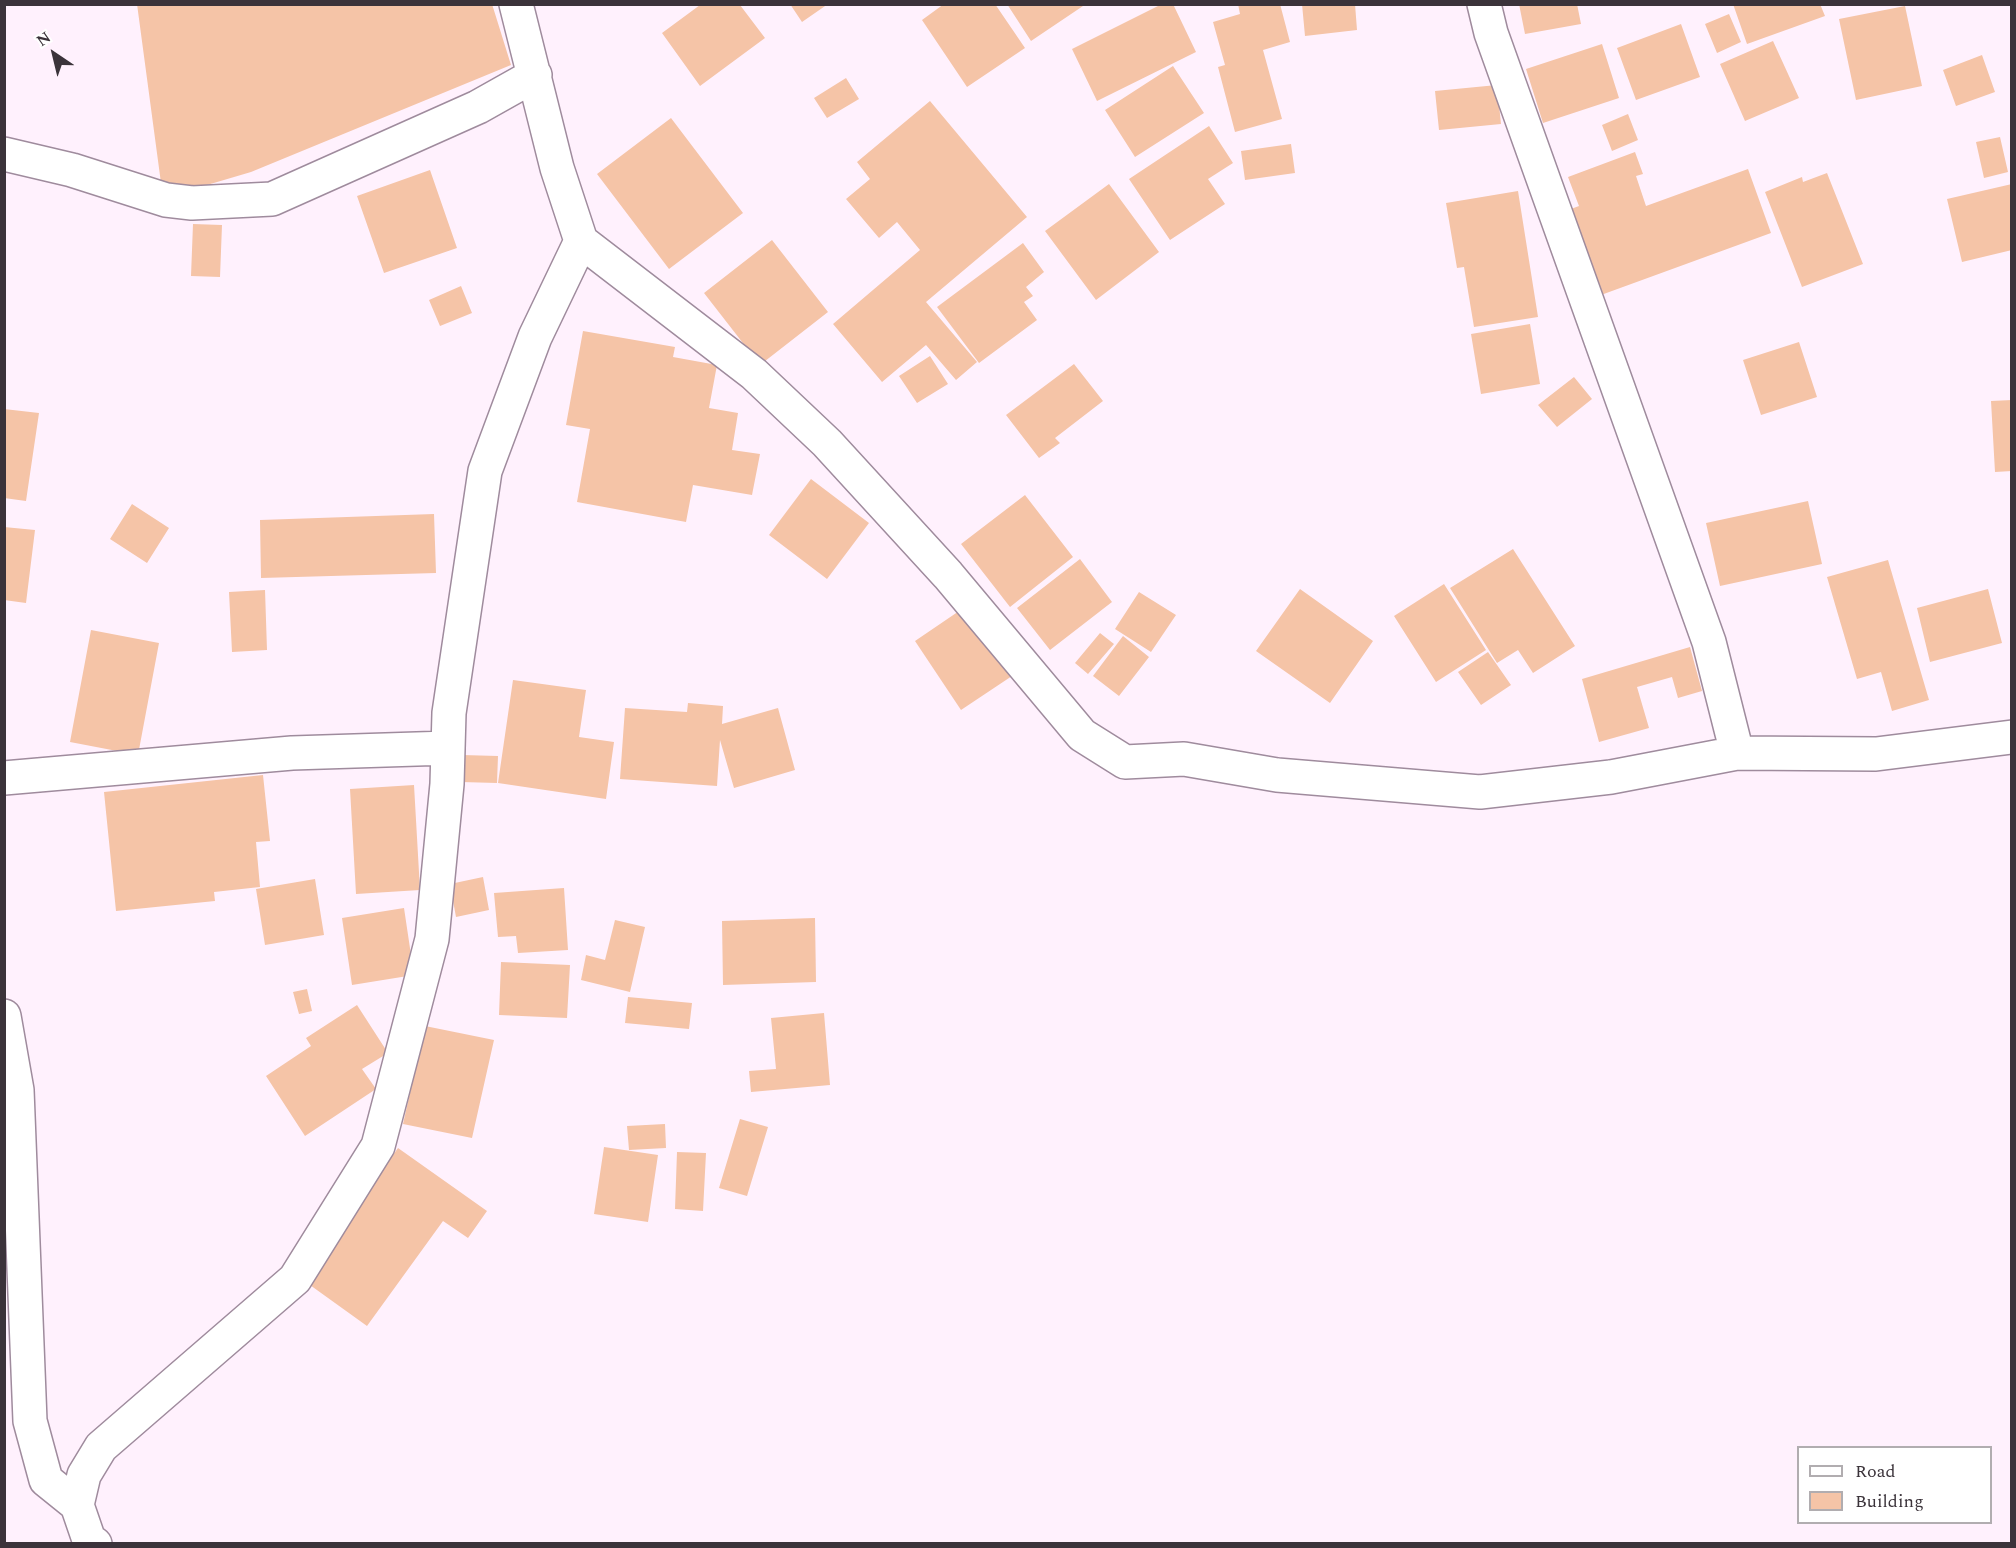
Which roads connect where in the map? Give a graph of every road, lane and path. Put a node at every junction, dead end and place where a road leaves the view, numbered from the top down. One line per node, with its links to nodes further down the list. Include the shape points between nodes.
1 (516, 4): 3 (street)
2 (1484, 4): 8 (street, via 1709,642)
3 (535, 75): 4 (street, via 478,107 272,199 192,203 166,200 72,170); 5 (street, via 557,168)
4 (4, 154)
5 (580, 241): 7 (street, via 535,337 485,471 449,713); 8 (street, via 754,374 828,443 948,574 1082,735 1125,762 1184,759 1276,775 1480,792 1611,777)
6 (2012, 737): 8 (street, via 1876,754)
7 (448, 748): 9 (street, via 292,753); 11 (street, via 432,939 378,1146 295,1279 101,1447 84,1475)
8 (1737, 753)
9 (4, 778)
10 (4, 1016): 11 (street, via 17,1090 30,1421 46,1480)
11 (77, 1505): 12 (street)
12 (94, 1544)

